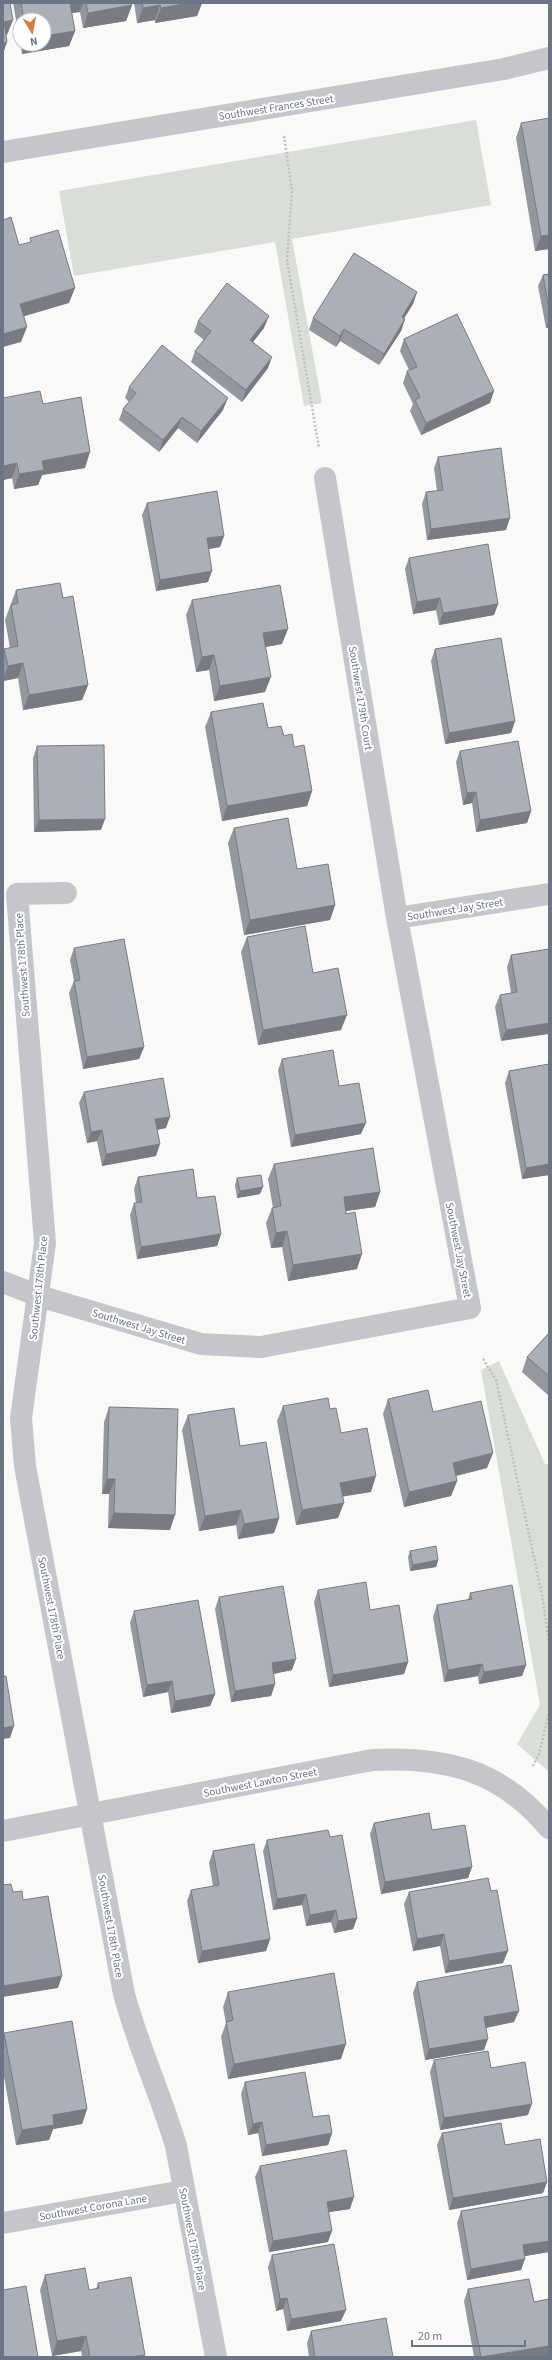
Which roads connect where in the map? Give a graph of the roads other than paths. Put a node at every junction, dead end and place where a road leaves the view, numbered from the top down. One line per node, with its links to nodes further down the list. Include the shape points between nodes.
1 (549, 58): 2 (street, Southwest Frances Street, via 504,69)
2 (3, 152)
3 (325, 478): 6 (street, Southwest 179th Court)
4 (66, 893): 8 (street, Southwest 178th Place, via 17,894 45,1243)
5 (549, 894): 6 (street, Southwest Jay Street)
6 (397, 918): 8 (street, Southwest Jay Street, via 470,1308 261,1347 201,1344)
7 (3, 1282): 8 (street, Southwest Jay Street)
8 (40, 1296): 9 (street, Southwest 178th Place, via 21,1418 25,1466)
9 (91, 1815): 10 (street, Southwest Lawton Street, via 372,1760 408,1758 444,1763 477,1772 534,1810); 11 (street, Southwest Lawton Street); 12 (street, Southwest 178th Place, via 124,1994 134,2032 167,2114)
10 (549, 1828)
11 (3, 1830)
12 (184, 2191): 13 (street, Southwest Corona Lane); 14 (street, Southwest 178th Place)
13 (3, 2223)
14 (216, 2357)

